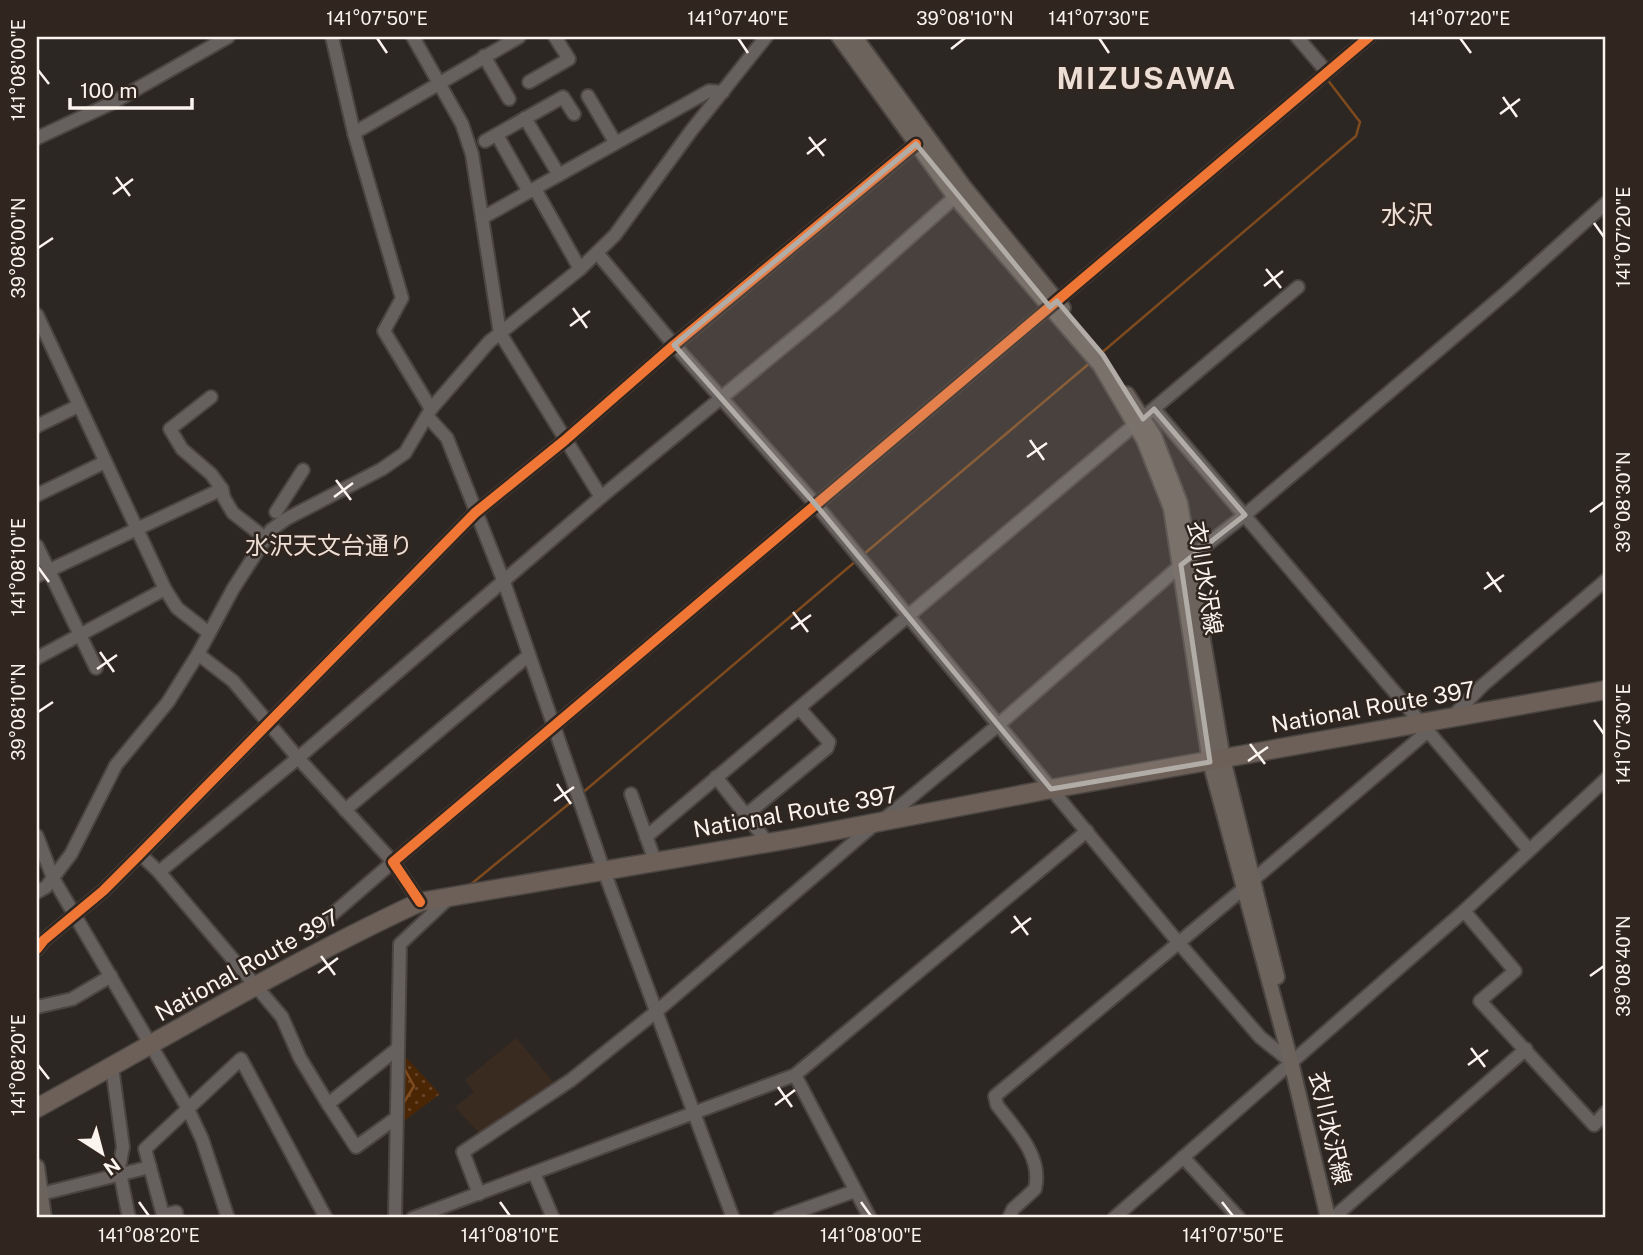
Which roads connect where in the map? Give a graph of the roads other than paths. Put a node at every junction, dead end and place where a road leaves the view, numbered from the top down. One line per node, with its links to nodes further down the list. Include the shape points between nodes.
1 (228, 37): 21 (street, via 111,103)
2 (332, 37): 20 (street)
3 (413, 37): 14 (street)
4 (519, 37): 11 (street)
5 (555, 37): 13 (street, via 569,60)
6 (839, 37): 23 (main road, 衣川水沢線)
7 (855, 37): 32 (main road, 衣川水沢線)
8 (1297, 37): 12 (street)
9 (1369, 37): 12 (street)
10 (764, 38): 15 (street)
11 (484, 56): 14 (street); 17 (street)
12 (1327, 72): 32 (street)
13 (529, 82)
14 (439, 83): 20 (street); 28 (street, via 468,140)
15 (723, 92): 22 (street, via 709,92); 29 (street)
16 (588, 96): 22 (street)
17 (509, 99)
18 (574, 114): 19 (street, via 563,97)
19 (525, 118): 24 (street); 25 (street, via 491,138)
20 (354, 133): 39 (street, via 402,298 384,331)
21 (37, 138)
22 (615, 142): 24 (street)
23 (916, 144): 26 (main road, 衣川水沢線); 35 (street)
24 (559, 175): 25 (street)
25 (532, 190): 28 (street); 30 (street)
26 (956, 197): 32 (main road, 衣川水沢線); 37 (street)
27 (1606, 203): 51 (street)
28 (482, 218): 34 (street)
29 (597, 254): 30 (street); 35 (street)
30 (580, 269): 34 (street)
31 (1298, 287): 40 (street)
32 (1054, 304): 40 (main road, 衣川水沢線, via 1103,355); 48 (street)
33 (38, 323): 38 (street)
34 (500, 333): 39 (street); 42 (street)
35 (674, 345): 37 (street); 42 (street)
36 (211, 397): 45 (street, via 170,429 182,449)
37 (721, 398): 47 (street); 48 (street)
38 (78, 406): 41 (street); 43 (street)
39 (430, 413): 50 (street, via 447,438); 53 (street, via 396,461 277,524)
40 (1144, 418): 51 (street); 55 (main road, 衣川水沢線, via 1180,503); 60 (street)
41 (37, 426)
42 (564, 441): 47 (street); 50 (street)
43 (105, 462): 46 (street); 52 (street)
44 (303, 470): 49 (street)
45 (222, 489): 52 (street); 53 (street, via 233,513)
46 (37, 495)
47 (601, 498): 58 (street)
48 (816, 505): 60 (street); 72 (street)
49 (275, 512)
50 (475, 513): 58 (street); 70 (street)
51 (1245, 515): 55 (street); 73 (street)
52 (138, 530): 56 (street); 59 (street)
53 (265, 538): 61 (street)
54 (37, 546): 56 (street)
55 (1185, 561): 71 (street); 75 (main road, 衣川水沢線)
56 (43, 573): 62 (street)
57 (1606, 580): 69 (street)
58 (504, 582): 64 (street); 74 (street)
59 (165, 589): 61 (street, via 177,608); 62 (street)
60 (909, 617): 68 (street); 71 (street)
61 (209, 634): 63 (street)
62 (80, 635): 65 (street); 66 (street)
63 (198, 654): 70 (street, via 233,681); 93 (street, via 168,702 116,765 84,831)
64 (529, 655): 72 (street); 80 (street)
65 (37, 658)
66 (96, 668)
67 (1606, 690): 69 (highway, National Route 397)
68 (799, 708): 76 (street); 81 (street, via 829,742 827,748)
69 (1451, 718): 73 (highway, National Route 397)
70 (269, 724): 74 (street); 88 (street)
71 (997, 726): 78 (street); 82 (street)
72 (554, 727): 90 (street); 91 (street)
73 (1424, 727): 75 (highway, National Route 397); 87 (street); 94 (street)
74 (298, 758): 80 (street); 92 (street)
75 (1217, 761): 78 (highway, National Route 397); 94 (main road, 衣川水沢線)
76 (716, 777): 81 (street); 85 (street)
77 (1606, 779): 87 (street)
78 (1051, 789): 82 (highway, National Route 397); 83 (street)
79 (631, 794): 85 (street)
80 (345, 810): 90 (street)
81 (747, 815): 86 (street)
82 (879, 822): 86 (highway, National Route 397); 106 (street)
83 (1087, 831): 101 (street); 112 (street)
84 (37, 836): 93 (street)
85 (646, 837): 89 (street)
86 (768, 843): 89 (highway, National Route 397)
87 (1528, 850): 98 (street)
88 (141, 854): 92 (street); 99 (street)
89 (655, 861): 91 (highway, National Route 397)
90 (393, 862): 97 (street); 100 (street)
91 (604, 871): 96 (highway, National Route 397); 106 (street)
92 (159, 872): 104 (street)
93 (53, 878): 95 (street); 99 (street)
94 (1248, 884): 101 (street); 110 (main road, 衣川水沢線)
95 (37, 892)
96 (449, 898): 97 (highway, National Route 397); 108 (street, via 400,944)
97 (420, 902): 104 (highway, National Route 397)
98 (1464, 911): 109 (street, via 1515,971 1480,1001); 110 (street)
99 (75, 915): 102 (street); 103 (street)
100 (313, 931)
101 (1178, 942): 110 (street, via 1260,1037); 139 (street, via 995,1097 1032,1152 1036,1168 1035,1189)
102 (37, 949)
103 (111, 976): 105 (street, via 72,999); 107 (street)
104 (255, 986): 107 (highway, National Route 397); 113 (street, via 282,1017)
105 (37, 1007)
106 (657, 1011): 117 (street); 126 (street, via 571,1080 463,1152)
107 (150, 1045): 111 (highway, National Route 397); 114 (street)
108 (397, 1049): 113 (street); 118 (street)
109 (1526, 1049): 116 (street, via 1594,1125); 128 (street)
110 (1294, 1059): 119 (street); 128 (main road, 衣川水沢線)
111 (111, 1067): 115 (highway, National Route 397); 123 (street, via 123,1147)
112 (795, 1075): 117 (street); 124 (street)
113 (328, 1104): 118 (street, via 356,1147)
114 (187, 1107): 121 (street, via 145,1149); 131 (street); 132 (street, via 241,1059)
115 (37, 1108)
116 (1606, 1112)
117 (694, 1114): 122 (street); 136 (street)
118 (396, 1118): 133 (street)
119 (1183, 1157): 140 (street); 141 (street)
120 (37, 1167): 125 (main road)
121 (150, 1167): 123 (street); 130 (street, via 163,1216 176,1212)
122 (534, 1173): 126 (street); 135 (street)
123 (120, 1175): 125 (street); 129 (street)
124 (855, 1191): 137 (street); 138 (street)
125 (41, 1194): 127 (main road)
126 (479, 1194): 134 (street)
127 (41, 1213)
128 (1334, 1217)
129 (129, 1218)
130 (177, 1218)
131 (228, 1218)
132 (326, 1218)
133 (395, 1218)
134 (414, 1218)
135 (553, 1218)
136 (733, 1218)
137 (779, 1218)
138 (870, 1218)
139 (1009, 1218)
140 (1114, 1218)
141 (1239, 1218)

